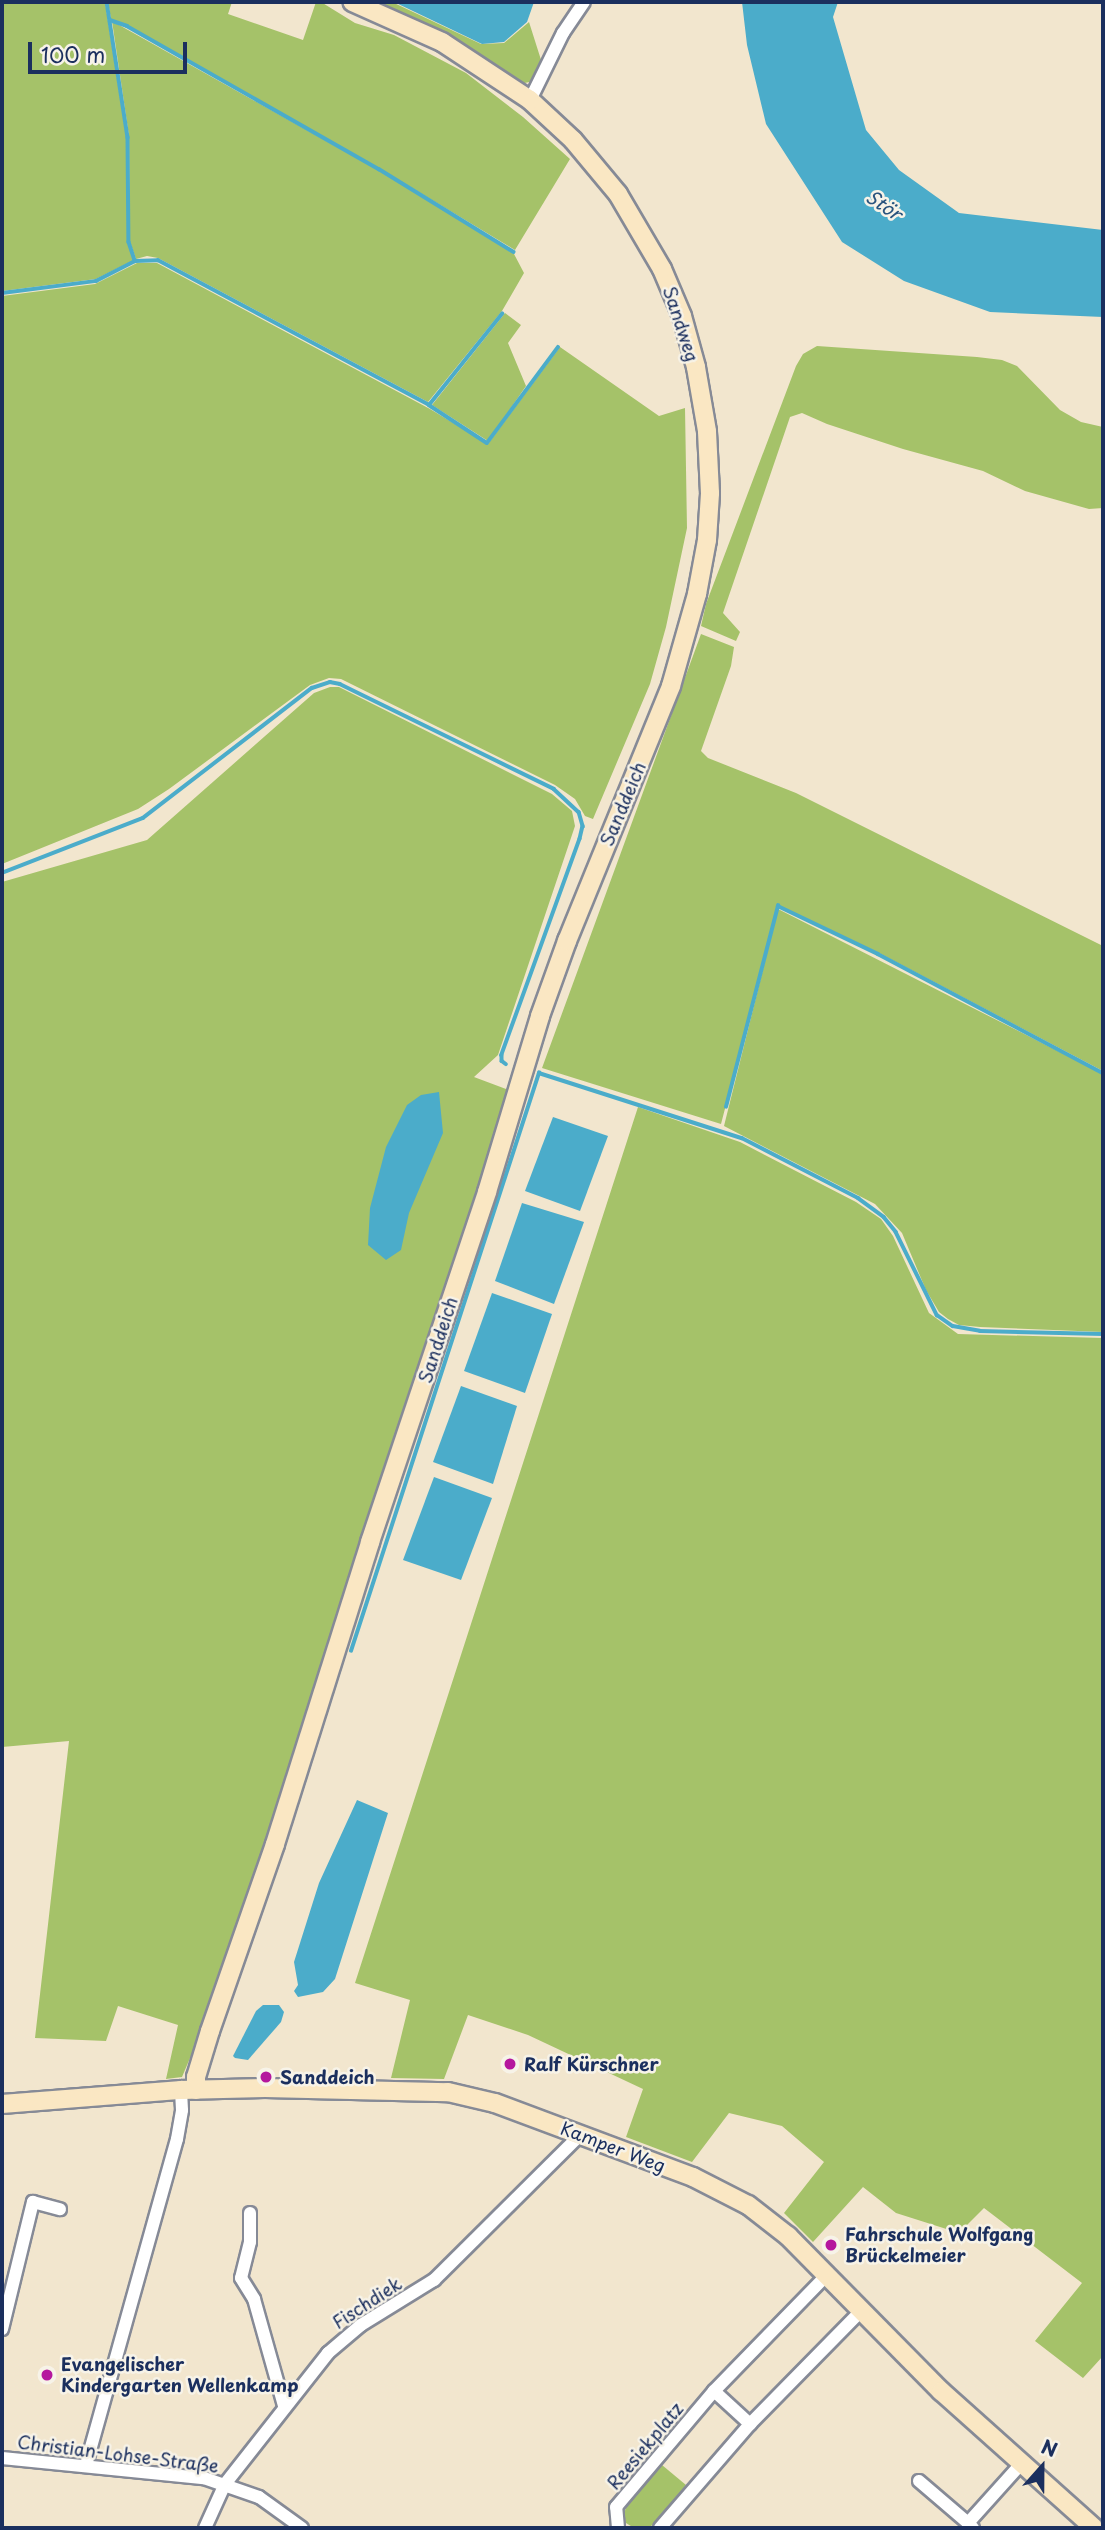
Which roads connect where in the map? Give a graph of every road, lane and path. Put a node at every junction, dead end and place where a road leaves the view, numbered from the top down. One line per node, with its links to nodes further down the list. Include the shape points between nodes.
1 (352, 2): 3 (street, Sandweg, via 442,42)
2 (584, 2): 3 (street)
3 (530, 100): 4 (street, Sandweg, via 573,140 618,194 645,234 682,316 703,400 708,444 707,540)
4 (697, 594): 5 (street, Sanddeich, via 671,686 540,1016 275,1844)
5 (189, 2090): 6 (street, Kamper Weg); 7 (street, Kamper Weg, via 448,2092 482,2098); 17 (street, Sanddeich)
6 (2, 2104)
7 (581, 2134): 10 (street, Kamper Weg, via 732,2195 772,2222); 14 (street, Fischdiek, via 434,2280 338,2342)
8 (60, 2209): 12 (street, via 33,2202)
9 (250, 2213): 14 (street, via 250,2242 241,2278 254,2299)
10 (826, 2276): 11 (street, Kamper Weg); 13 (street, Reesiekplatz)
11 (861, 2311): 15 (street); 18 (street, Kamper Weg)
12 (2, 2329)
13 (714, 2391): 15 (street); 24 (street, Reesiekplatz, via 616,2507)
14 (284, 2406): 20 (street, Fischdiek)
15 (750, 2424): 25 (street)
16 (2, 2458): 17 (street, Christian-Lohse-Straße)
17 (86, 2465): 20 (street, Christian-Lohse-Straße)
18 (1020, 2465): 21 (street); 26 (street, Kamper Weg)
19 (919, 2481): 21 (street)
20 (225, 2484): 22 (street, Fischdiek); 23 (street, Christian-Lohse-Straße, via 259,2497)
21 (971, 2526)
22 (205, 2528)
23 (302, 2528)
24 (618, 2528)
25 (660, 2528)
26 (1094, 2528)

